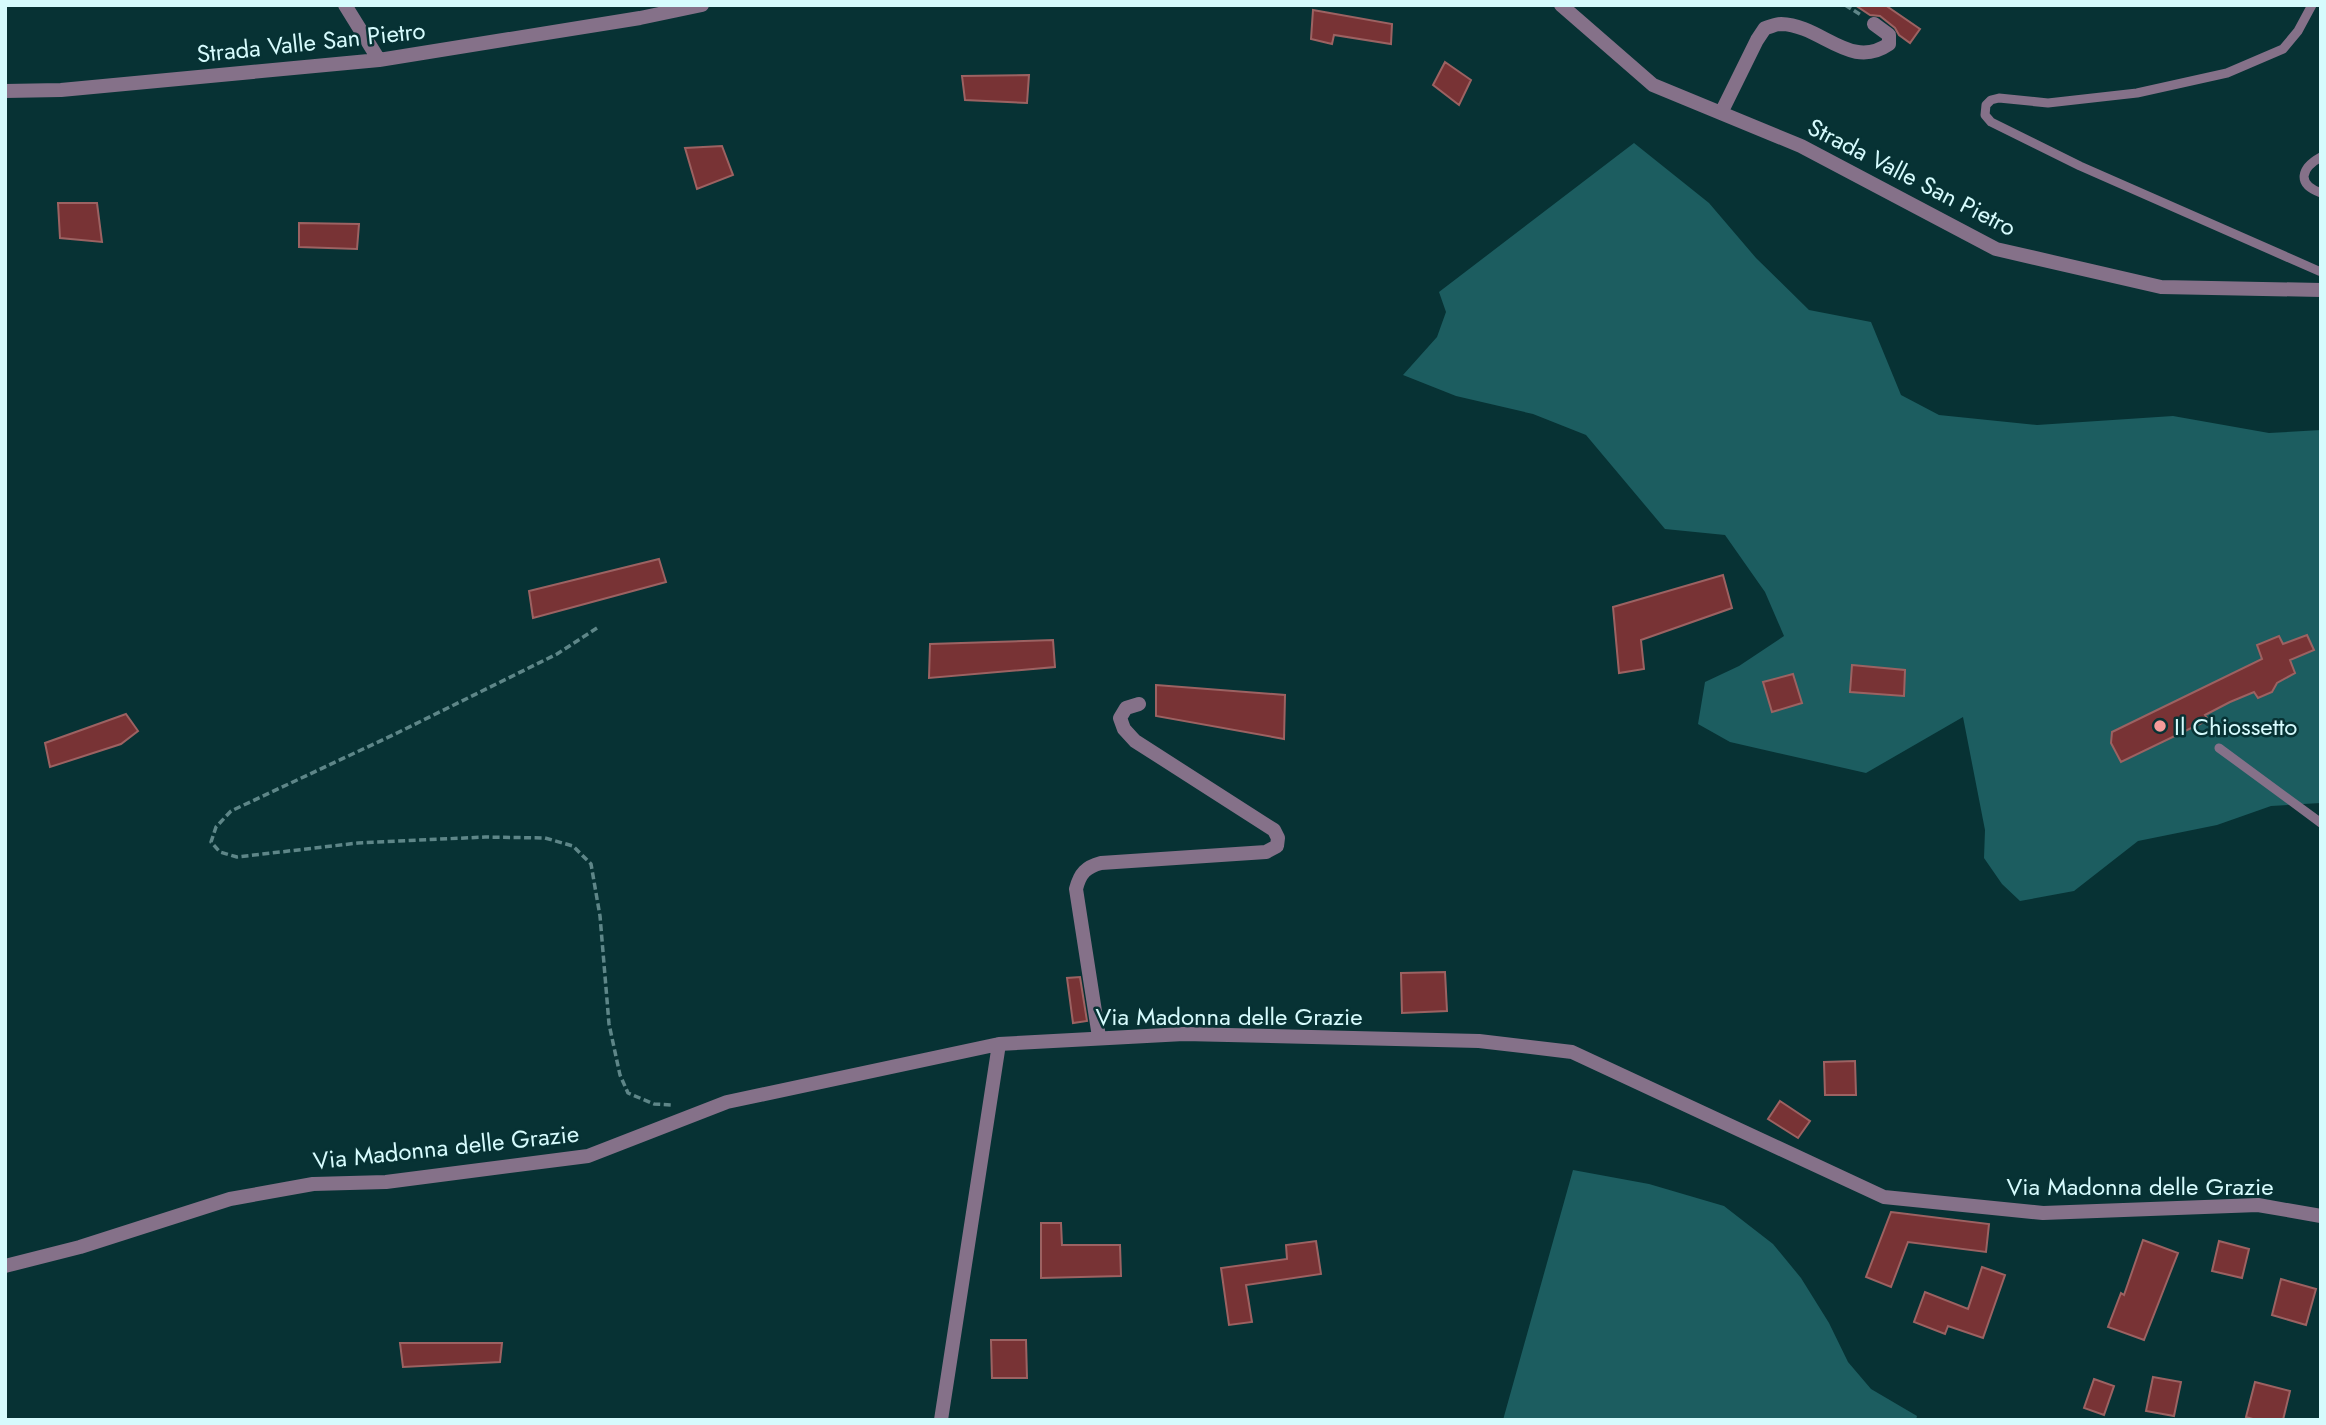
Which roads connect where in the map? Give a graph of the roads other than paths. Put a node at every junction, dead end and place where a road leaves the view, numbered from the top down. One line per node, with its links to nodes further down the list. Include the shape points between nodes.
1 (345, 5): 6 (street)
2 (702, 5): 6 (street, Strada Valle San Pietro)
3 (1561, 5): 8 (street, Strada Valle San Pietro, via 1653,85)
4 (2312, 5): 11 (lane, via 2283,49 2227,73 2137,93 2048,103 1991,100 1985,115 1990,122 2080,166)
5 (1874, 24): 8 (street, via 1889,35 1889,44 1869,53 1856,53 1806,29 1780,24 1765,28)
6 (379, 60): 7 (street, Strada Valle San Pietro, via 61,90)
7 (5, 91)
8 (1721, 113): 12 (street, Strada Valle San Pietro, via 1801,146 1996,249 2161,287)
9 (2321, 157): 10 (lane, via 2309,163 2304,173 2311,188)
10 (2321, 192)
11 (2321, 272)
12 (2321, 290)
13 (1139, 704): 16 (street, via 1126,708 1120,718 1135,741 1274,830 1278,838 1277,846 1266,852 1087,867 1076,889)
14 (2219, 748): 15 (lane)
15 (2321, 823)
16 (1099, 1037): 17 (street, Via Madonna delle Grazie); 18 (street, Via Madonna delle Grazie, via 1184,1034 1479,1041 1572,1052 1884,1197 2043,1213 2258,1205)
17 (999, 1044): 19 (street, Via Madonna delle Grazie, via 727,1102 588,1156 386,1182 313,1184 230,1199); 20 (street)
18 (2321, 1216)
19 (5, 1266)
20 (941, 1420)

